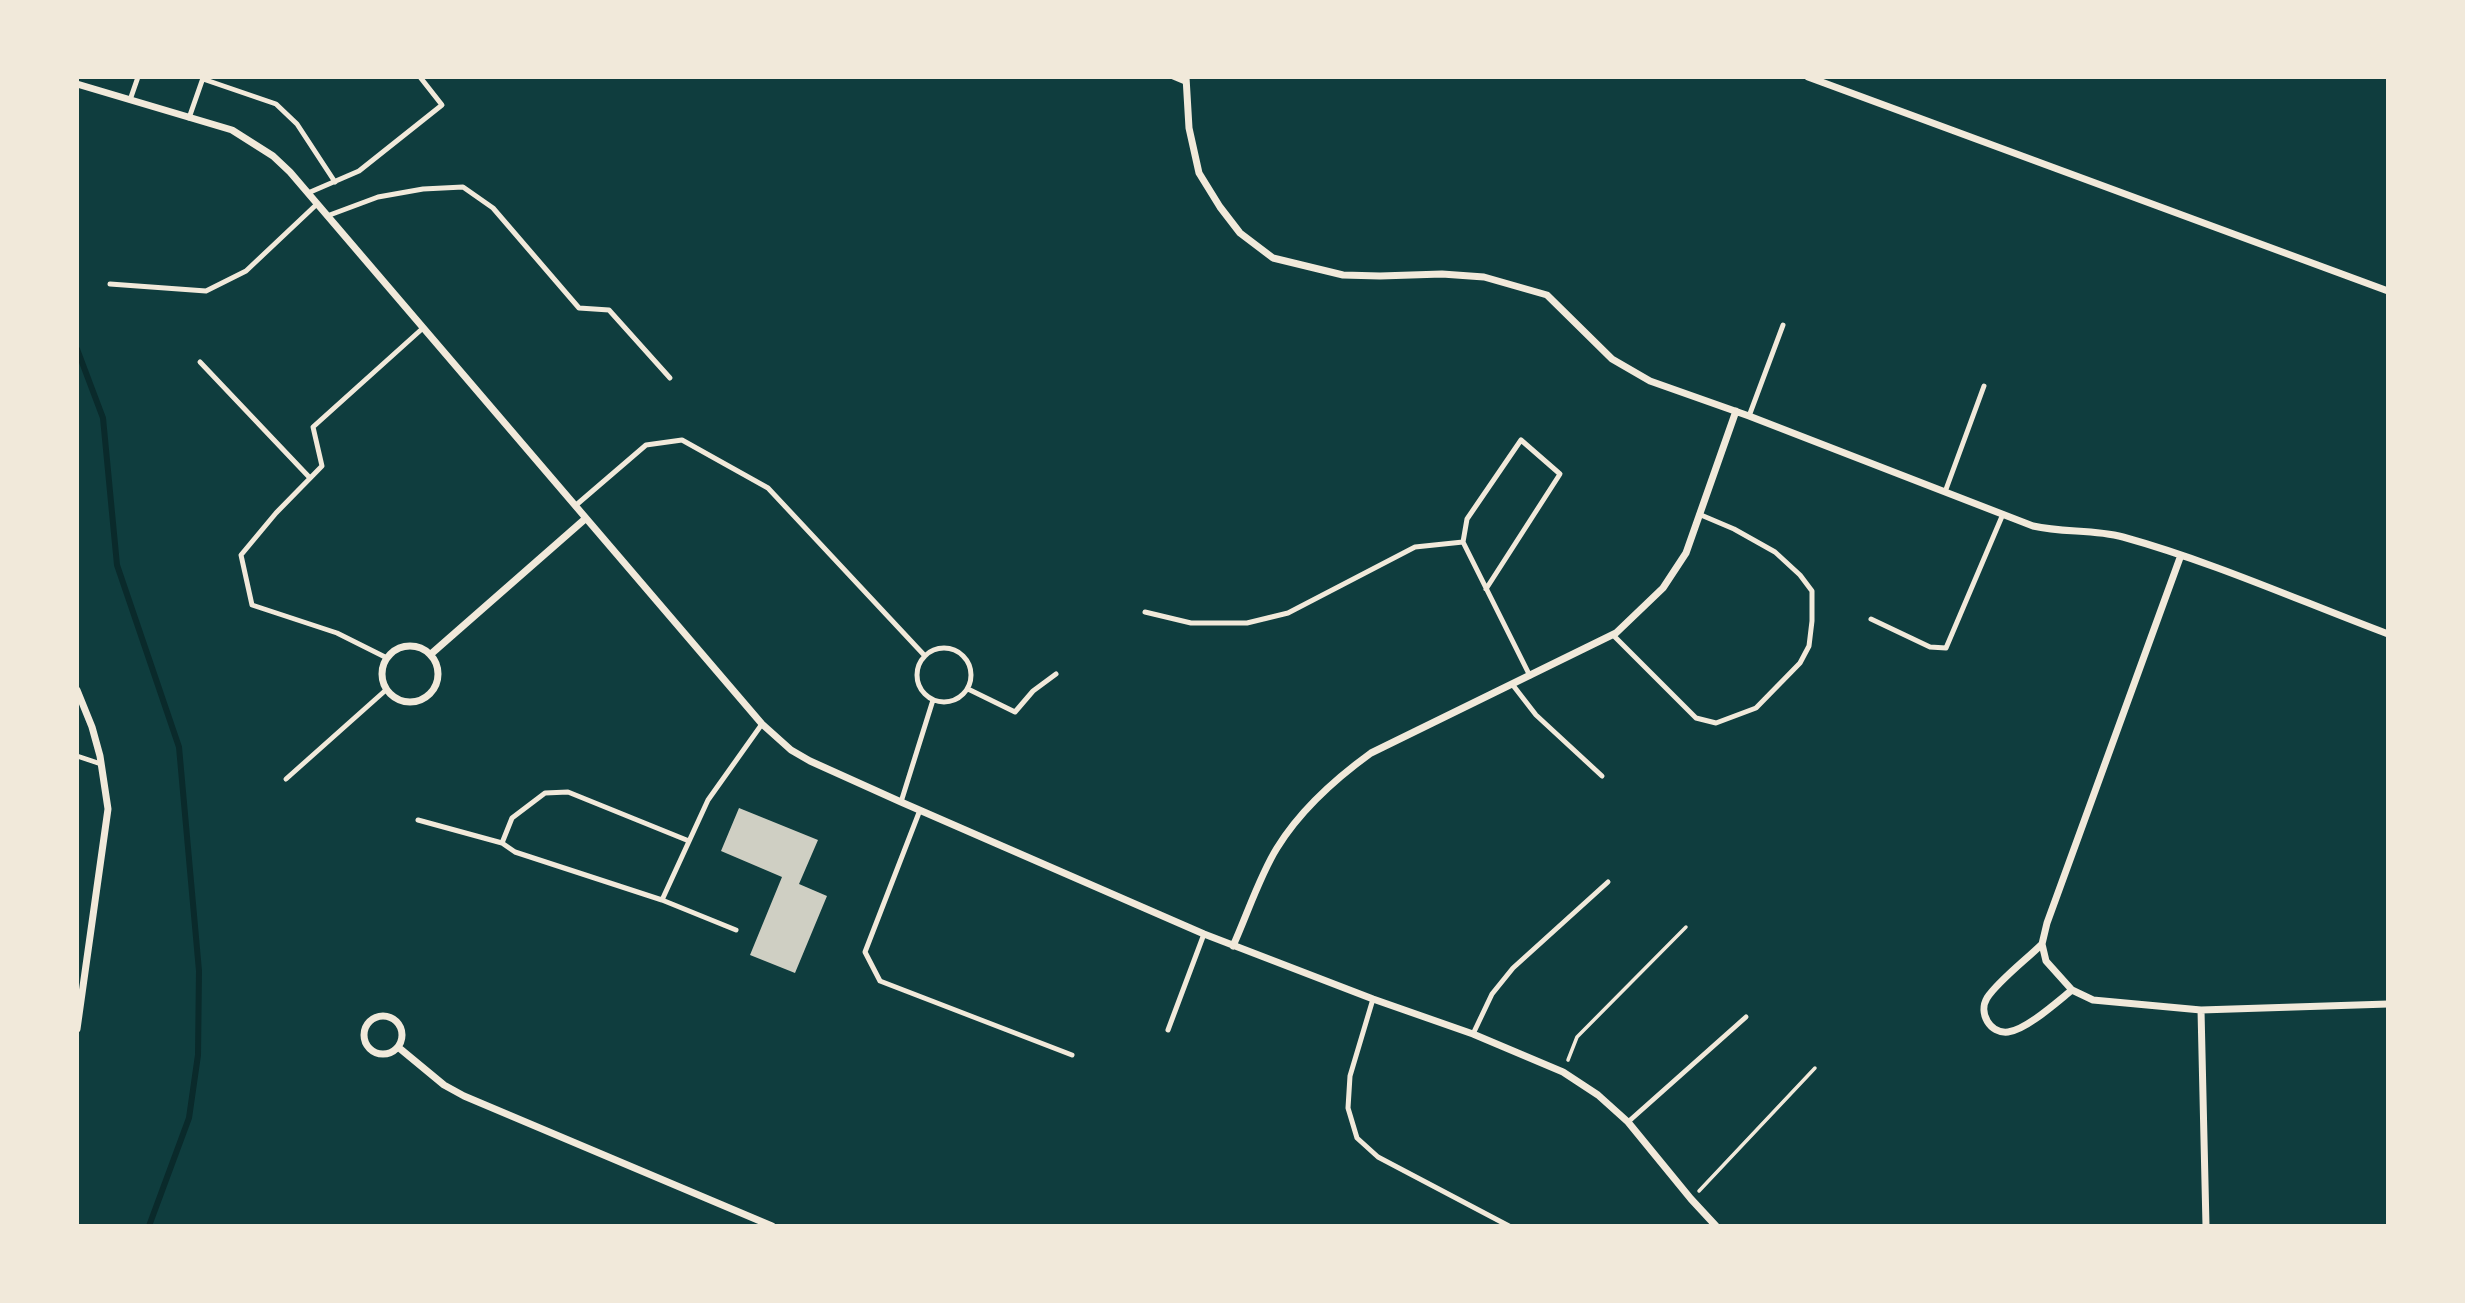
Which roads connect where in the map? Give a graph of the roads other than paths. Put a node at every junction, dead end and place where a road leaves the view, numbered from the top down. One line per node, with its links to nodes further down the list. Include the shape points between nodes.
1 (138, 77): 8 (lane)
2 (420, 77): 10 (lane, via 442,105 359,171)
3 (1172, 77): 6 (lane)
4 (1808, 77): 15 (street)
5 (203, 78): 9 (lane); 10 (lane, via 276,104 297,124)
6 (1185, 79): 21 (street, via 1199,173 1240,233 1273,258 1343,275 1484,277 1547,295 1612,359 1650,381)
7 (77, 83): 8 (street)
8 (130, 100): 9 (street)
9 (189, 118): 11 (street, via 252,141)
10 (335, 182): 11 (lane)
11 (308, 193): 12 (street)
12 (317, 204): 13 (street); 14 (lane, via 246,271 206,291)
13 (327, 216): 17 (street); 19 (lane, via 378,197 463,187 493,208 579,308 609,310)
14 (110, 284)
15 (2388, 291)
16 (1783, 325): 22 (lane)
17 (423, 328): 23 (lane, via 313,428 321,466); 25 (street)
18 (200, 362): 23 (lane)
19 (670, 378)
20 (1984, 386): 24 (lane)
21 (1736, 411): 22 (street); 27 (street)
22 (1748, 416): 24 (street)
23 (310, 478): 38 (lane, via 241,555 252,605 337,633)
24 (1945, 492): 26 (street)
25 (575, 506): 28 (street); 37 (lane, via 646,445 682,440 768,488)
26 (2003, 514): 30 (street, via 2054,531 2095,531); 33 (lane, via 1946,648 1930,647)
27 (1701, 515): 35 (street, via 1685,553 1662,587); 35 (lane, via 1775,552 1812,591 1809,646 1800,663 1756,708 1716,723 1696,718)
28 (585, 519): 36 (street); 46 (street)
29 (1463, 542): 31 (lane); 31 (lane, via 1467,519 1521,440 1560,474); 32 (lane, via 1415,547 1288,613 1247,623 1191,624)
30 (2181, 555): 34 (street); 60 (street)
31 (1486, 589): 40 (lane)
32 (1145, 612)
33 (1871, 619)
34 (2388, 634)
35 (1612, 635): 40 (street)
36 (431, 654): 38 (street, via 404,646); 42 (street, via 437,682 425,698 401,701)
37 (925, 656): 43 (lane, via 942,648 965,657 971,672); 45 (lane, via 917,677 923,693)
38 (387, 658): 42 (street, via 382,667)
39 (1056, 674): 43 (lane, via 1015,712)
40 (1530, 676): 41 (street)
41 (1512, 684): 49 (lane, via 1536,715); 61 (street, via 1371,753 1343,773 1276,849)
42 (387, 689): 50 (lane)
43 (968, 689): 45 (lane, via 955,700)
44 (77, 690): 48 (street)
45 (933, 700): 51 (lane)
46 (762, 724): 51 (street, via 810,761); 54 (lane, via 708,800)
47 (77, 755): 48 (lane)
48 (101, 764): 62 (street, via 108,809)
49 (1602, 776)
50 (286, 779)
51 (901, 802): 52 (street)
52 (920, 810): 59 (street); 72 (lane, via 865,952 880,981)
53 (418, 820): 55 (lane)
54 (689, 841): 55 (lane, via 568,792 545,793 512,818); 57 (lane)
55 (502, 843): 57 (lane, via 515,852)
56 (1608, 882): 70 (lane, via 1513,968 1492,994)
57 (662, 900): 58 (lane)
58 (736, 930)
59 (1204, 934): 61 (street); 69 (lane)
60 (2042, 944): 63 (street, via 2046,961); 63 (street, via 1987,998 1986,1020 1997,1030 2012,1031)
61 (1233, 946): 64 (street)
62 (80, 983): 68 (street)
63 (2072, 990): 66 (street, via 2092,1000)
64 (1373, 999): 70 (street); 75 (lane, via 1350,1076 1348,1108 1357,1138 1378,1157)
65 (2388, 1004): 66 (street)
66 (2201, 1010): 77 (street)
67 (1746, 1017): 73 (lane)
68 (77, 1030)
69 (1168, 1031)
70 (1473, 1034): 73 (street, via 1563,1072)
71 (398, 1047): 71 (street, via 402,1035 394,1019 382,1016 368,1024 364,1036 370,1049 383,1054); 74 (street, via 464,1096)
72 (1072, 1055)
73 (1628, 1122): 76 (street)
74 (768, 1226)
75 (1509, 1226)
76 (1716, 1226)
77 (2206, 1226)

